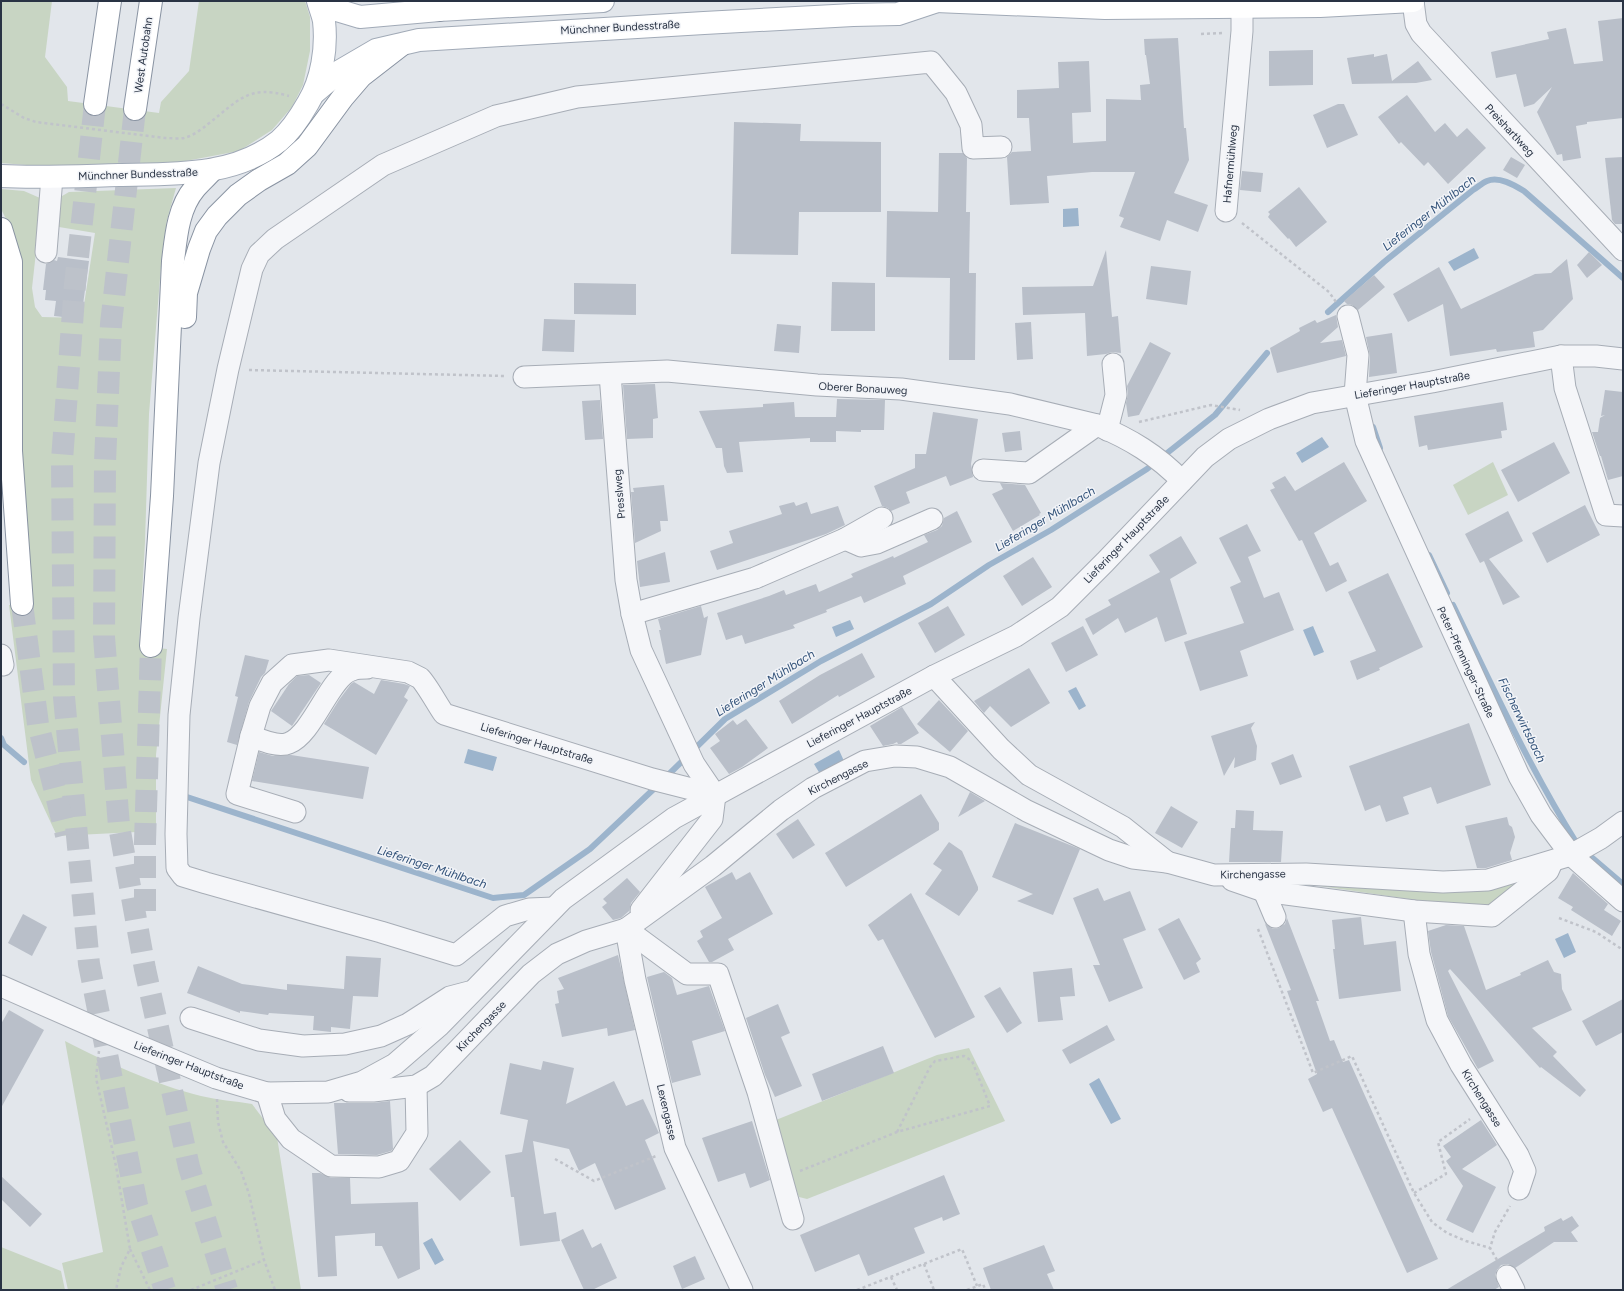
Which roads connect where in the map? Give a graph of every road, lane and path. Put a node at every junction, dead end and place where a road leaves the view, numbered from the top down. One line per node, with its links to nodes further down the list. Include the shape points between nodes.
1 (110, 1): 15 (main road)
2 (151, 1): 16 (main road, West Autobahn)
3 (318, 1): 14 (main road, Münchner Bundesstraße, via 324,21 324,58)
4 (325, 1): 11 (main road, via 340,11 360,17)
5 (603, 1): 8 (main road)
6 (936, 1): 10 (main road, Münchner Bundesstraße, via 1064,8); 13 (main road, Münchner Bundesstraße, via 898,14 480,35 419,40)
7 (1413, 1): 9 (main road, Münchner Bundesstraße); 23 (street, Preishartlweg, via 1416,24 1421,33)
8 (575, 2): 11 (main road)
9 (1387, 2): 12 (main road, Münchner Bundesstraße)
10 (1218, 4): 12 (main road, Münchner Bundesstraße)
11 (433, 5)
12 (1242, 7): 21 (street, Hafnermühlweg)
13 (401, 45): 14 (main road, Münchner Bundesstraße, via 370,53); 32 (main road, via 361,76 308,146 287,164 238,195 206,231 186,293 186,316)
14 (315, 92): 18 (main road, Münchner Bundesstraße, via 297,121 279,141 245,160)
15 (95, 104)
16 (135, 109)
17 (1001, 147): 33 (street, via 973,148 971,125 956,93 931,62 577,97 496,116 383,165 275,239 260,254 252,269)
18 (212, 170): 20 (main road, Münchner Bundesstraße, via 177,174); 32 (main road, via 194,189 182,210 176,236)
19 (1, 176): 20 (main road, Münchner Bundesstraße)
20 (52, 177): 24 (street)
21 (1226, 211): 26 (path, Hafnermühlweg)
22 (1, 229): 28 (main road, via 11,262)
23 (1623, 250)
24 (46, 252)
25 (1, 275): 28 (main road)
26 (1331, 295)
27 (1348, 316): 36 (street, via 1358,355)
28 (10, 321): 46 (main road, via 11,450)
29 (1561, 356): 30 (street, Lieferinger Hauptstraße); 36 (street, Lieferinger Hauptstraße, via 1432,382); 42 (street, via 1565,388 1606,515)
30 (1623, 359)
31 (1113, 364): 39 (street, via 1116,395)
32 (167, 367): 48 (main road)
33 (228, 369): 35 (path); 60 (street, via 209,463 179,715 177,868 183,876 456,955 505,916 529,909)
34 (610, 374): 35 (street, Oberer Bonauweg); 39 (street, Oberer Bonauweg, via 667,371 817,385 901,389 1010,404); 47 (street, Presslweg, via 626,580)
35 (524, 377)
36 (1355, 394): 40 (street, Lieferinger Hauptstraße, via 1312,403 1269,419 1229,439 1205,458); 55 (street, Peter-Pfenninger-Straße, via 1366,441 1519,776)
37 (1228, 408): 38 (path, via 1211,405)
38 (1137, 423)
39 (1102, 428): 40 (street, Oberer Bonauweg); 41 (street, via 1029,473)
40 (1167, 467): 50 (street, Lieferinger Hauptstraße, via 1105,562 1060,607 1016,636)
41 (983, 470)
42 (1623, 516)
43 (882, 518): 45 (street)
44 (932, 519): 45 (street, via 877,544 861,546)
45 (845, 539): 47 (street, via 756,578)
46 (22, 604)
47 (632, 614): 52 (street, Presslweg, via 641,650 694,764)
48 (152, 646)
49 (376, 667): 51 (street, Lieferinger Hauptstraße, via 350,670 338,680 302,735 289,744 272,744); 51 (street, Lieferinger Hauptstraße, via 329,660 292,665 272,683 260,706); 52 (street, Lieferinger Hauptstraße, via 408,672 419,678 427,686 444,714 652,779)
50 (934, 676): 52 (street, Lieferinger Hauptstraße); 56 (street, Kirchengasse, via 1029,776 1123,827)
51 (251, 736): 53 (street, Lieferinger Hauptstraße, via 237,794)
52 (715, 795): 60 (street, Lieferinger Hauptstraße, via 674,818); 64 (street, via 712,819)
53 (295, 812)
54 (1623, 822): 55 (street, via 1601,838)
55 (1562, 858): 57 (street, Kirchengasse, via 1488,880 1443,882 1306,874); 59 (street, Peter-Pfenninger-Straße); 61 (street, Kirchengasse, via 1492,916)
56 (1167, 862): 57 (street, Kirchengasse); 64 (street, Kirchengasse, via 1133,858 1109,850 1027,811 950,767 918,757 895,756 865,761 813,788 781,810 713,866)
57 (1214, 875): 58 (street, Kirchengasse)
58 (1264, 891): 61 (street, Kirchengasse); 63 (street)
59 (1623, 901)
60 (554, 908): 67 (street, Lieferinger Hauptstraße)
61 (1414, 911): 74 (street, Kirchengasse, via 1418,954 1437,1020)
62 (1559, 918): 65 (path, via 1596,932)
63 (1266, 921): 80 (path, via 1313,1073 1352,1056)
64 (626, 929): 71 (street, Kirchengasse, via 586,941 557,954 531,974 433,1076); 76 (street, Lexengasse, via 635,980); 78 (street, via 688,974 718,974 758,1092)
65 (1623, 950)
66 (1, 986): 69 (street, Lieferinger Hauptstraße)
67 (474, 991): 68 (street, via 450,997 408,1024 382,1036 345,1044 303,1046 259,1040); 72 (street, Lieferinger Hauptstraße, via 395,1064 362,1082)
68 (191, 1018)
69 (101, 1030): 70 (street, Lieferinger Hauptstraße); 83 (path, via 96,1078 116,1166)
70 (216, 1078): 73 (street, Lieferinger Hauptstraße); 84 (path, via 218,1122 223,1142 241,1171 250,1194)
71 (416, 1086): 72 (street, Kirchengasse, via 373,1091); 73 (street, via 417,1133 399,1161 379,1167 331,1166 291,1139 275,1119)
72 (328, 1092): 73 (street, Lieferinger Hauptstraße)
73 (267, 1093)
74 (1487, 1107): 79 (street, Kirchengasse, via 1526,1172); 80 (path, via 1438,1142 1446,1174)
75 (897, 1132): 75 (path, via 990,1106 972,1062 964,1056 935,1061); 78 (path)
76 (675, 1148): 77 (path, via 594,1181); 89 (street, Lexengasse)
77 (555, 1159)
78 (782, 1178): 81 (street)
79 (1519, 1189): 82 (path)
80 (1414, 1193): 82 (path, via 1432,1222 1466,1241)
81 (793, 1219)
82 (1490, 1248): 87 (path)
83 (130, 1249): 91 (path); 92 (path)
84 (264, 1260): 93 (path); 94 (path)
85 (924, 1264): 86 (path); 88 (path, via 962,1249); 97 (path)
86 (892, 1277): 95 (path); 96 (path)
87 (1510, 1283)
88 (977, 1286): 90 (path, via 983,1284); 98 (path)
89 (736, 1288)
90 (985, 1289)
91 (116, 1290)
92 (150, 1290)
93 (191, 1290)
94 (275, 1290)
95 (857, 1290)
96 (897, 1290)
97 (934, 1290)
98 (968, 1290)

